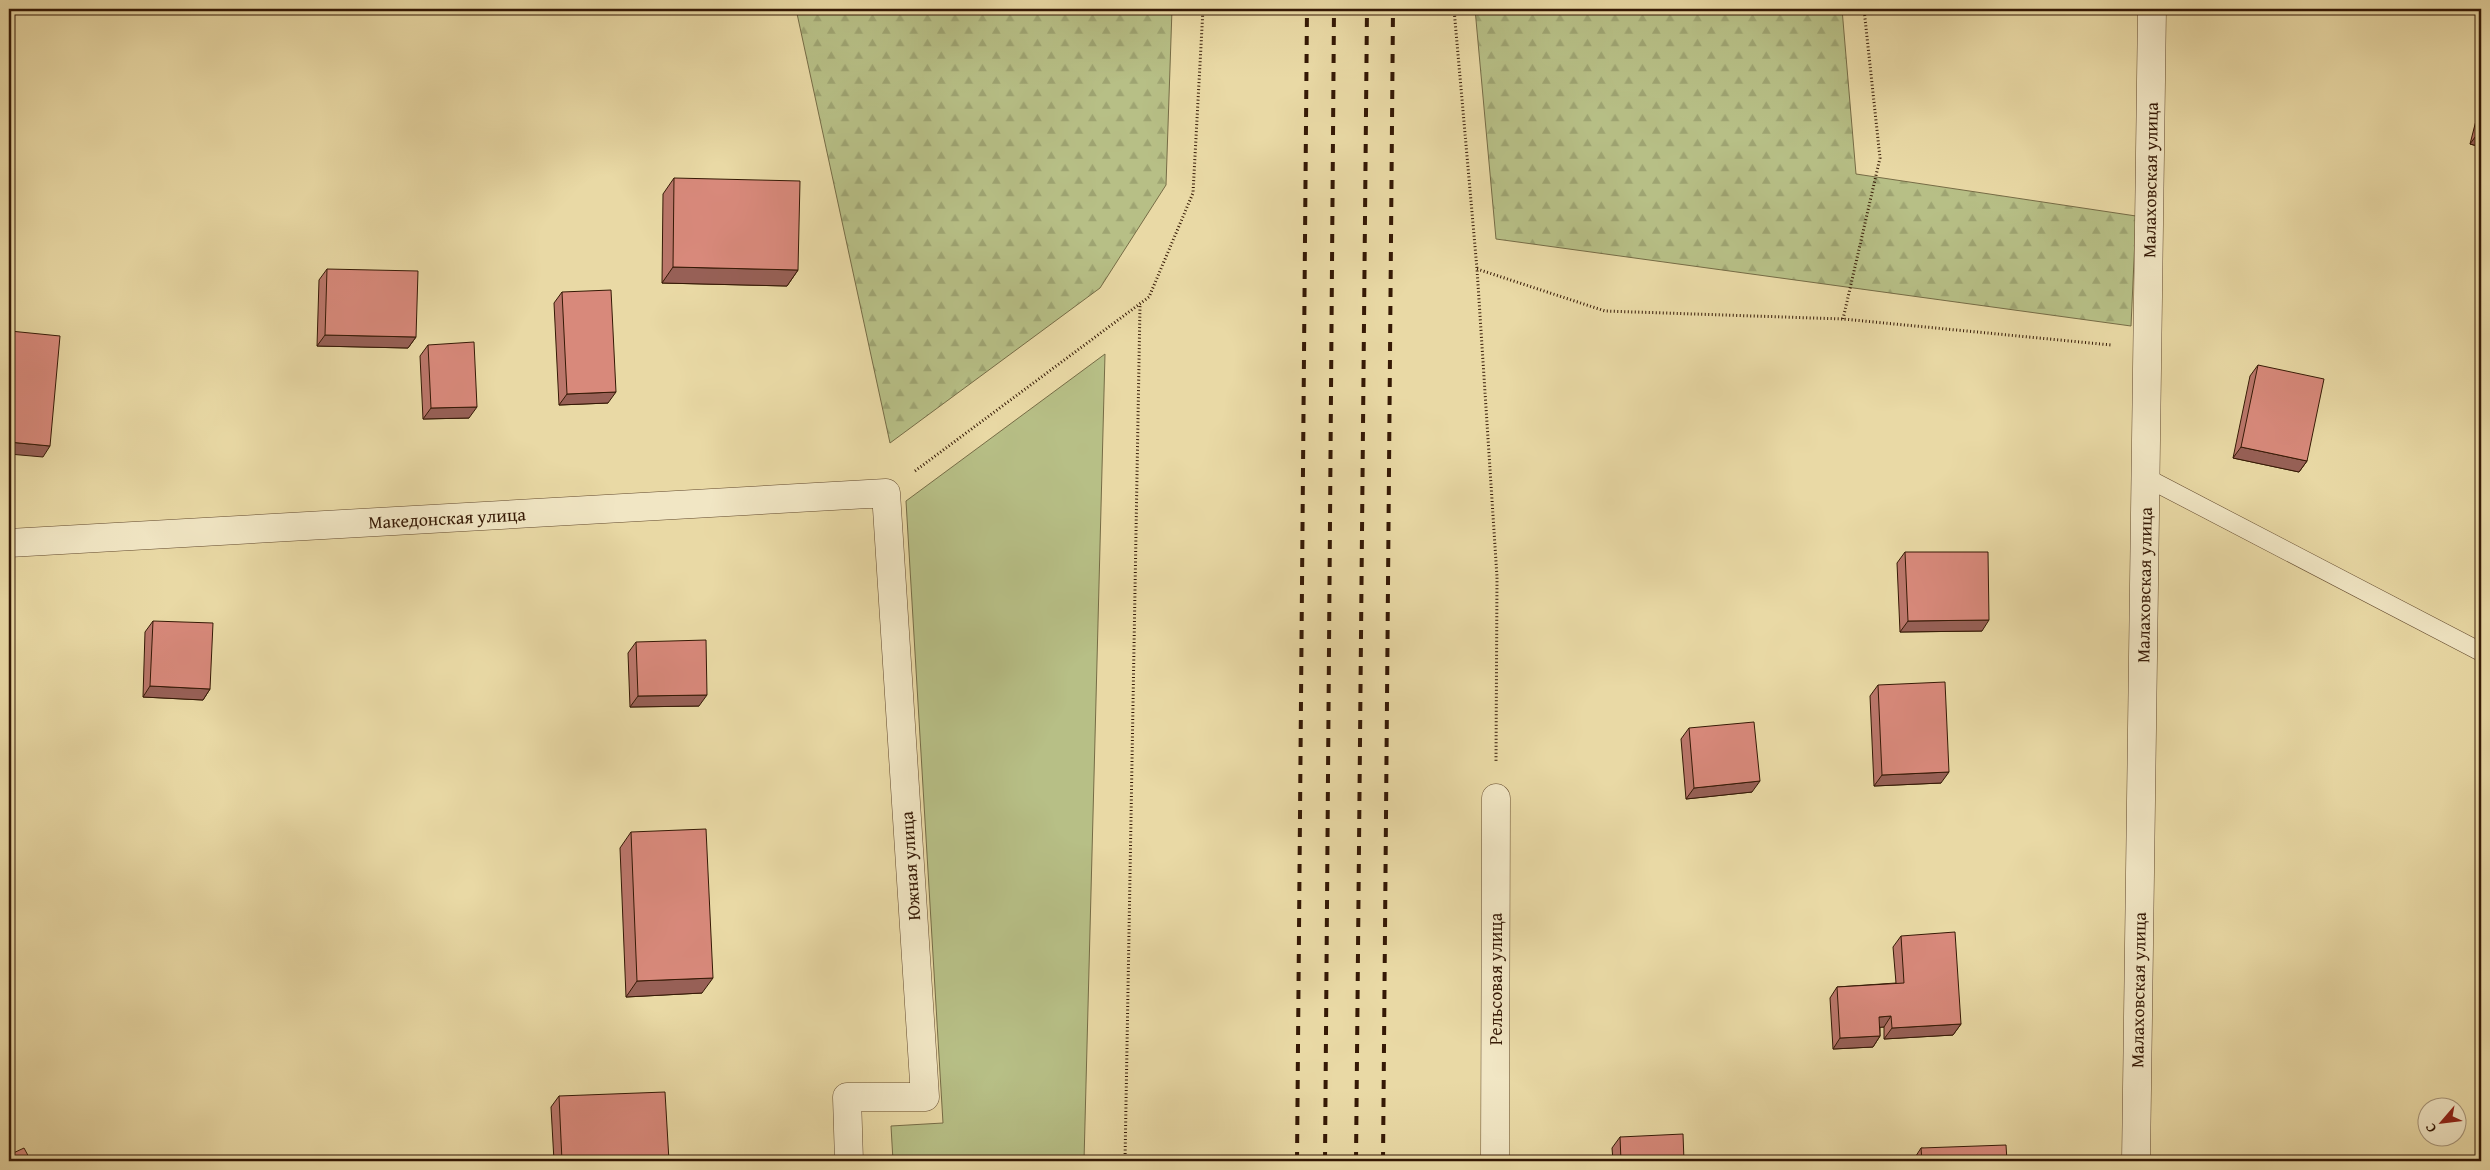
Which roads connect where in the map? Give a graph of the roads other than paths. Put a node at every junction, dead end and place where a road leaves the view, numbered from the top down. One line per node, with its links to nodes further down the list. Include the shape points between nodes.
1 (2152, 9): 2 (street, Малаховская улица)
2 (2145, 476): 5 (lane); 9 (street, Малаховская улица)
3 (886, 493): 4 (street, Македонская улица); 7 (street, Южная улица, via 925,1097 847,1097)
4 (9, 543)
5 (2481, 652)
6 (1496, 798): 8 (street, Рельсовая улица)
7 (849, 1161)
8 (1495, 1161)
9 (2136, 1161)

